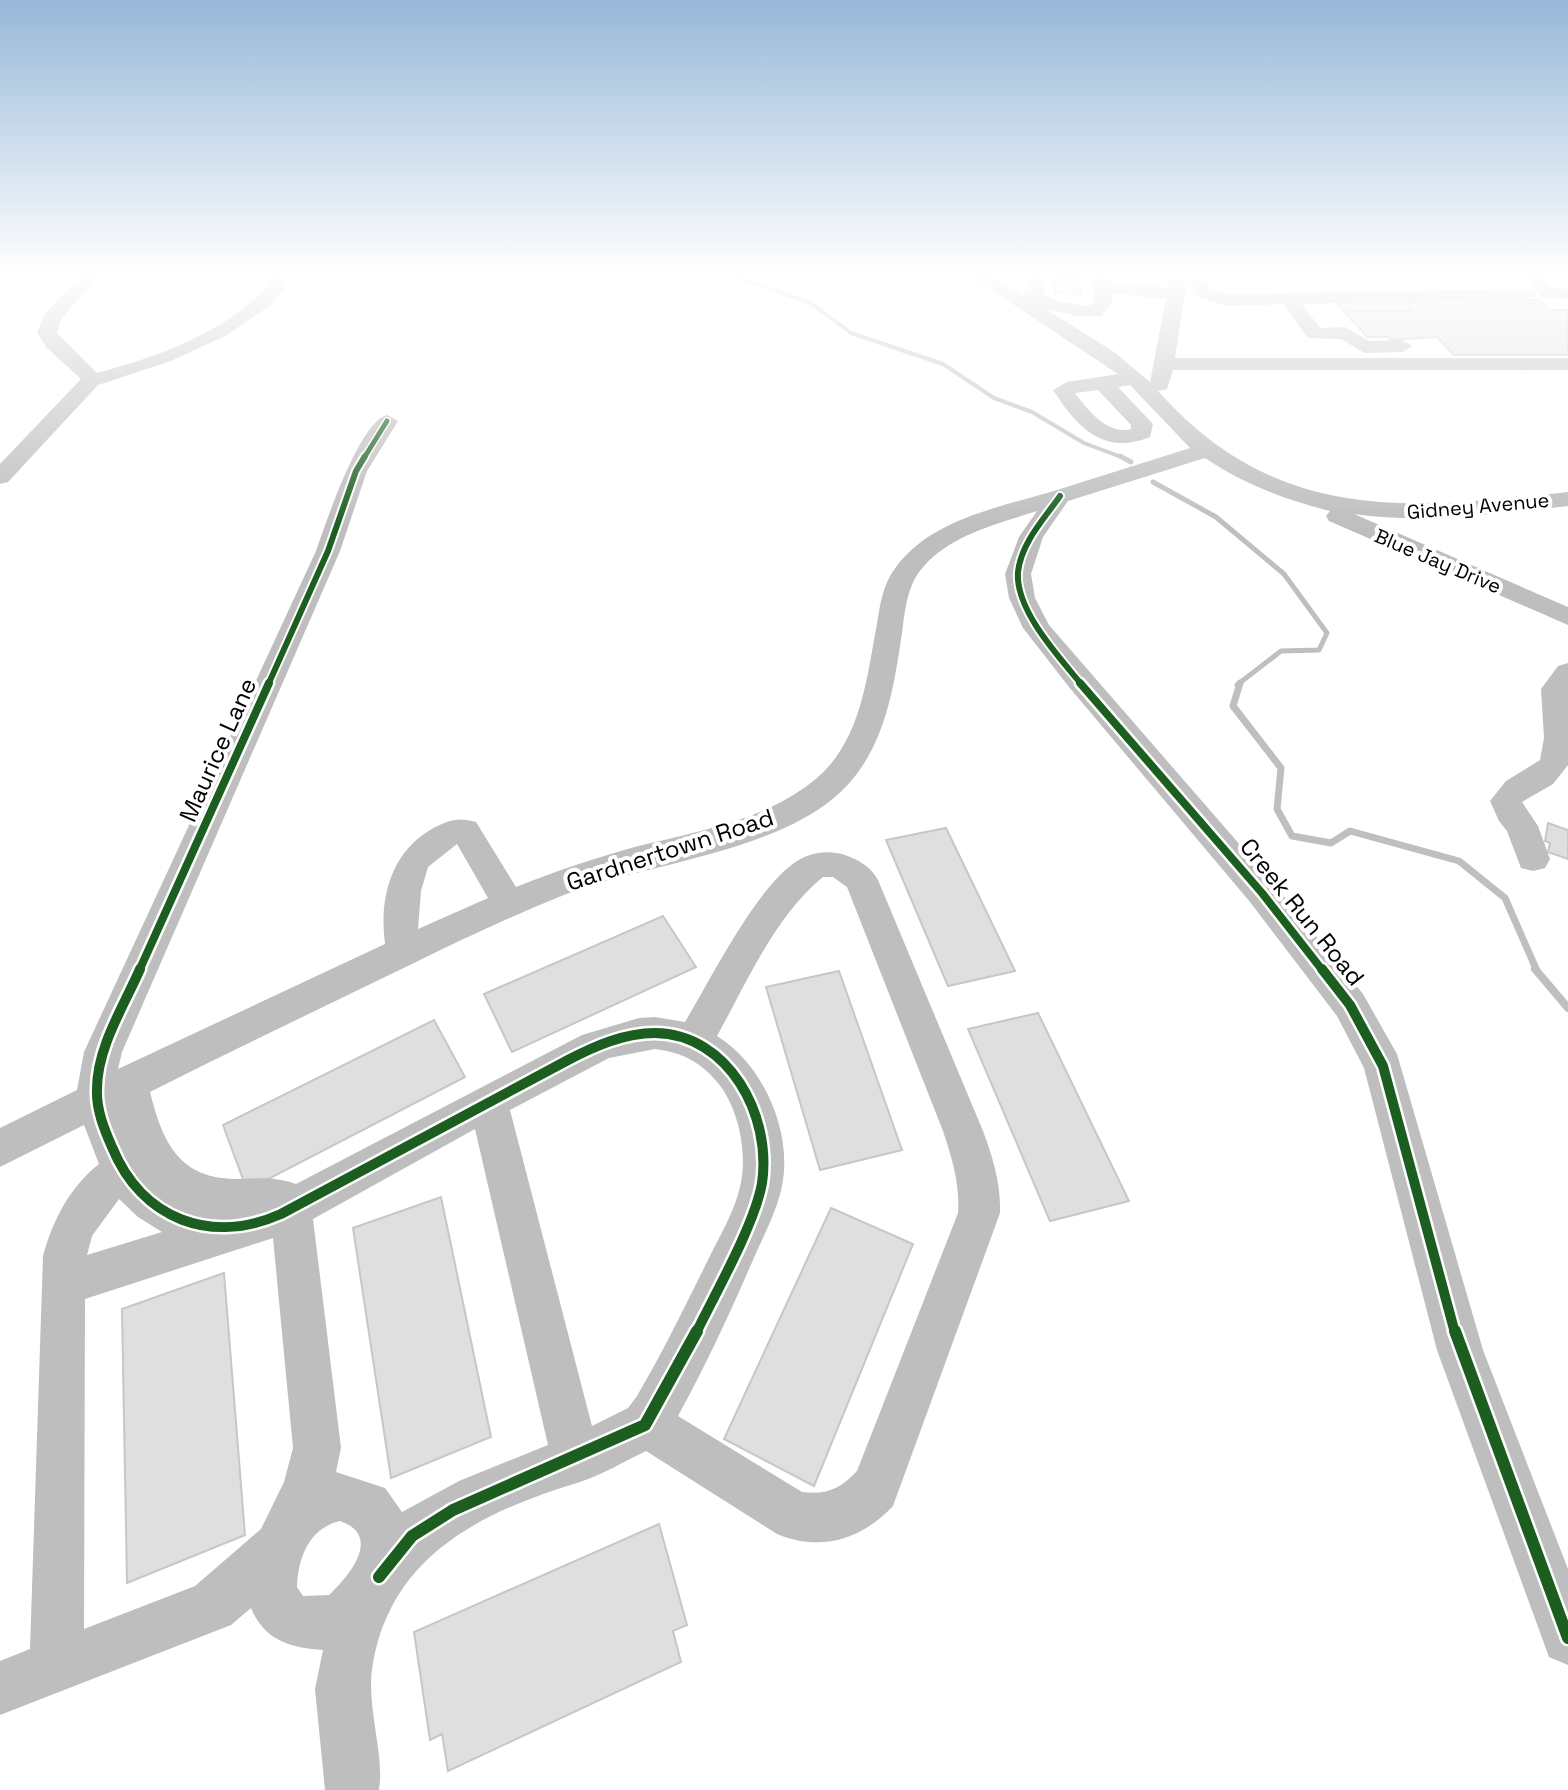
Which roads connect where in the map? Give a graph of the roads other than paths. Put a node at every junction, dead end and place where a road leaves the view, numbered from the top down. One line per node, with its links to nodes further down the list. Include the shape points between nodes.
1 (75, 361): 7 (street)
2 (150, 361): 7 (street)
3 (1108, 361): 9 (street, Gidney Avenue)
4 (1167, 361): 5 (street)
5 (1166, 364): 6 (street); 9 (street, via 1163,382)
6 (1568, 364)
7 (91, 380): 12 (street)
8 (1103, 383): 8 (street, via 1142,424 1142,432 1116,438 1094,427 1063,390); 9 (street)
9 (1142, 385): 11 (street, Gidney Avenue)
10 (387, 421): 22 (street, Maurice Lane, via 356,471 328,551 103,1052 98,1075)
11 (1207, 450): 13 (street, Gardnertown Road); 14 (street, Gidney Avenue, via 1255,478)
12 (0, 477)
13 (1060, 496): 19 (street, Gardnertown Road, via 956,531 904,571 891,611 872,715 846,768 813,796 768,821 618,864); 38 (street, Creek Run Road, via 1023,555 1018,574 1022,598 1037,628 1079,681 1262,893 1350,1005 1383,1066 1460,1350)
14 (1311, 498): 15 (street, Gidney Avenue, via 1400,513); 16 (street, Blue Jay Drive, via 1350,523)
15 (1568, 499)
16 (1568, 617)
17 (1568, 672): 18 (street, via 1555,689 1562,756 1552,771 1514,789 1506,801)
18 (1533, 859)
19 (509, 905): 20 (street, Gardnertown Road); 20 (street, via 465,830 457,830 414,861 402,906 399,938)
20 (404, 952): 22 (street, Gardnertown Road)
21 (695, 1040): 23 (street, via 664,1033 607,1041); 29 (street, via 728,1066 744,1088 762,1142 761,1190); 29 (street, via 789,886 827,863 852,871 861,880 963,1131 976,1169 979,1213 875,1488 859,1507 834,1518 795,1516)
22 (112, 1091): 24 (street, Gardnertown Road); 25 (street)
23 (488, 1102): 26 (street); 31 (street)
24 (0, 1148)
25 (136, 1160): 26 (street, via 193,1191 223,1198 275,1197); 27 (street, via 141,1196 161,1211 215,1229); 28 (street, via 103,1186 74,1224)
26 (291, 1208): 27 (street); 30 (street)
27 (242, 1227): 28 (street, via 93,1275 71,1280)
28 (63, 1275): 39 (street)
29 (647, 1424): 31 (street)
30 (317, 1448): 32 (street, via 334,1479); 34 (street, via 307,1489)
31 (576, 1459): 33 (street)
32 (363, 1502): 33 (street, via 417,1517); 34 (street, via 340,1496 322,1500 304,1511); 35 (street, via 381,1519 386,1537)
33 (439, 1516): 35 (street, via 403,1544)
34 (282, 1538): 36 (street); 37 (street, via 270,1570 272,1591 279,1609)
35 (374, 1584): 37 (street, via 350,1612 332,1622 312,1626); 41 (street, via 346,1660)
36 (212, 1606): 37 (street, via 252,1605); 39 (street)
37 (292, 1618): 41 (street, via 330,1663)
38 (1568, 1638)
39 (57, 1666): 40 (street)
40 (0, 1688)
41 (342, 1689): 42 (street)
42 (352, 1787)

